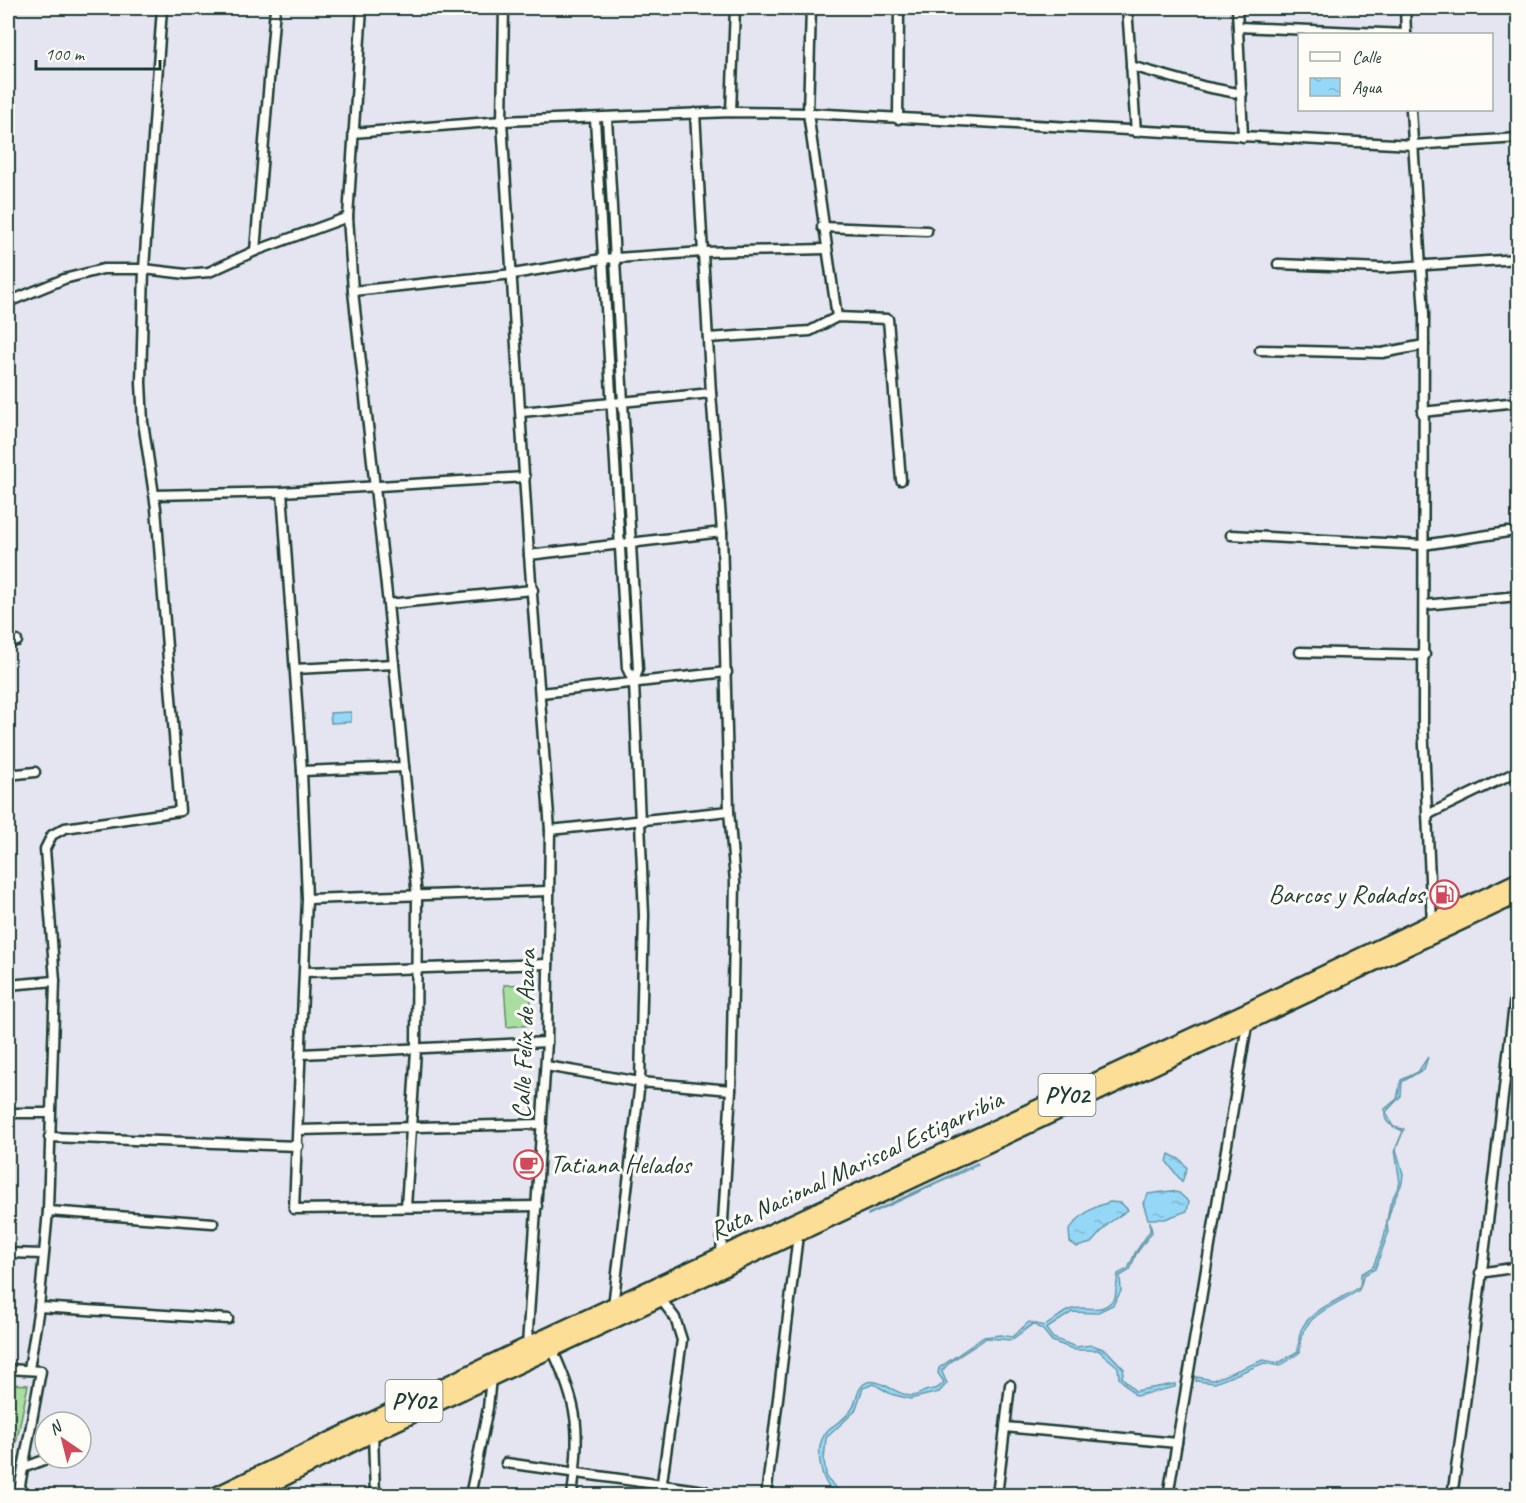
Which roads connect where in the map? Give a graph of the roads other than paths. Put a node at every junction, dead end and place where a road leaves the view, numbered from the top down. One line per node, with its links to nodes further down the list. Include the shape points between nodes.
1 (162, 8): 40 (street)
2 (275, 8): 33 (street)
3 (362, 8): 25 (street)
4 (504, 8): 23 (street, Calle Felix de Azara)
5 (735, 8): 17 (street)
6 (812, 8): 19 (street)
7 (899, 8): 22 (street)
8 (1127, 8): 14 (street)
9 (1237, 8): 11 (street)
10 (1405, 8): 13 (street)
11 (1238, 27): 12 (street); 15 (street)
12 (1382, 33)
13 (1406, 33)
14 (1131, 66): 15 (street); 24 (street)
15 (1242, 94): 26 (street)
16 (1411, 111): 28 (street)
17 (731, 112): 18 (street); 19 (street)
18 (695, 113): 20 (street); 34 (street)
19 (808, 113): 22 (street); 30 (street)
20 (607, 118): 21 (street); 35 (street)
21 (595, 119): 23 (street); 36 (street)
22 (898, 119): 24 (street)
23 (502, 121): 25 (street); 41 (street, Calle Felix de Azara)
24 (1136, 132): 26 (street)
25 (353, 133): 29 (street)
26 (1244, 137): 28 (street)
27 (1518, 138): 28 (street)
28 (1413, 146): 39 (street)
29 (348, 217): 33 (street); 42 (street)
30 (822, 227): 31 (street); 32 (street)
31 (927, 231)
32 (825, 249): 34 (street); 44 (street)
33 (255, 251): 40 (street, via 209,272 186,274)
34 (703, 252): 35 (street); 45 (street)
35 (614, 258): 36 (street); 49 (street)
36 (602, 259): 41 (street); 50 (street)
37 (1518, 259): 39 (street)
38 (1278, 264): 39 (street)
39 (1421, 267): 46 (street)
40 (144, 269): 43 (street, via 86,273); 58 (street, via 142,403)
41 (513, 273): 42 (street); 52 (street, Calle Felix de Azara)
42 (352, 291): 56 (street)
43 (8, 302)
44 (837, 317): 45 (street, via 810,331); 55 (street, via 888,319)
45 (708, 338): 48 (street)
46 (1424, 345): 47 (street, via 1382,353); 53 (street)
47 (1260, 350)
48 (711, 393): 49 (street); 59 (street)
49 (622, 401): 50 (street); 62 (street)
50 (610, 402): 52 (street); 63 (street)
51 (1518, 402): 53 (street)
52 (522, 412): 54 (street, Calle Felix de Azara)
53 (1422, 412): 64 (street)
54 (525, 477): 56 (street); 65 (street, Calle Felix de Azara)
55 (902, 480)
56 (375, 485): 57 (street); 68 (street)
57 (282, 492): 58 (street); 73 (street)
58 (155, 495): 96 (street, via 180,812 64,828 52,835 44,862)
59 (722, 532): 62 (street); 74 (street)
60 (1508, 532): 64 (street)
61 (1231, 535): 64 (street)
62 (631, 544): 63 (street); 75 (street, via 638,669)
63 (620, 545): 65 (street); 75 (street, via 627,668)
64 (1423, 545): 69 (street)
65 (529, 555): 66 (street, Calle Felix de Azara)
66 (532, 590): 68 (street); 76 (street, Calle Felix de Azara)
67 (1518, 596): 69 (street)
68 (388, 604): 72 (street)
69 (1424, 605): 71 (street)
70 (1300, 652): 71 (street)
71 (1425, 655): 83 (street)
72 (394, 664): 73 (street); 77 (street)
73 (294, 669): 78 (street)
74 (727, 672): 75 (street); 82 (street)
75 (634, 683): 76 (street); 84 (street)
76 (541, 693): 85 (street, Calle Felix de Azara)
77 (404, 767): 78 (street); 89 (street)
78 (302, 771): 90 (street)
79 (1518, 771): 83 (street)
80 (35, 772): 81 (street)
81 (8, 775)
82 (729, 811): 84 (street); 104 (street, via 735,882)
83 (1427, 815): 91 (street)
84 (640, 822): 85 (street); 103 (street, via 644,915)
85 (550, 830): 87 (street, Calle Felix de Azara)
86 (1518, 880): 91 (highway, Ruta Nacional Mariscal Estigarribia / PY02)
87 (549, 891): 89 (street); 92 (street, Calle Felix de Azara)
88 (1518, 895): 91 (highway, Ruta Nacional Mariscal Estigarribia / PY02)
89 (417, 897): 90 (street); 93 (street)
90 (307, 899): 94 (street)
91 (1432, 927): 98 (highway, Ruta Nacional Mariscal Estigarribia / PY02); 119 (highway, Ruta Nacional Mariscal Estigarribia / PY02)
92 (548, 964): 93 (street); 99 (street, Calle Felix de Azara)
93 (418, 969): 94 (street); 100 (street)
94 (305, 972): 101 (street)
95 (1518, 974): 121 (street)
96 (55, 981): 97 (street); 106 (street)
97 (8, 984)
98 (1246, 1025): 116 (highway, Ruta Nacional Mariscal Estigarribia / PY02); 134 (street)
99 (547, 1042): 100 (street); 102 (street, Calle Felix de Azara)
100 (416, 1050): 101 (street); 108 (street)
101 (302, 1054): 109 (street)
102 (546, 1066): 103 (street); 107 (street, Calle Felix de Azara)
103 (640, 1082): 104 (street); 123 (street)
104 (731, 1090): 119 (street)
105 (8, 1113): 106 (street)
106 (50, 1113): 110 (street)
107 (542, 1124): 108 (street); 112 (street, Calle Felix de Azara)
108 (411, 1128): 109 (street); 113 (street)
109 (299, 1130): 111 (street)
110 (49, 1137): 111 (street); 114 (street)
111 (298, 1146): 113 (street, via 294,1209)
112 (537, 1206): 113 (street); 126 (street, Calle Felix de Azara)
113 (406, 1207)
114 (48, 1211): 115 (street); 118 (street)
115 (213, 1224)
116 (798, 1235): 122 (highway, Ruta Nacional Mariscal Estigarribia / PY02); 148 (street)
117 (8, 1253): 118 (street)
118 (43, 1254): 124 (street)
119 (721, 1254): 123 (highway, Ruta Nacional Mariscal Estigarribia / PY02)
120 (1518, 1267): 121 (street)
121 (1480, 1273): 151 (street, via 1473,1355)
122 (660, 1298): 127 (highway, Ruta Nacional Mariscal Estigarribia / PY02); 139 (street, via 675,1318 682,1340)
123 (614, 1306): 126 (highway, Ruta Nacional Mariscal Estigarribia / PY02)
124 (39, 1307): 125 (street); 129 (street)
125 (228, 1319)
126 (527, 1347): 141 (highway, Ruta Nacional Mariscal Estigarribia / PY02)
127 (552, 1349): 130 (highway, Ruta Nacional Mariscal Estigarribia / PY02); 138 (street, via 575,1408 578,1430)
128 (8, 1369): 129 (street)
129 (29, 1370): 137 (street, via 41,1371)
130 (491, 1377): 133 (highway, Ruta Nacional Mariscal Estigarribia / PY02); 145 (street)
131 (1010, 1385): 132 (street)
132 (1005, 1427): 134 (street); 149 (street)
133 (373, 1433): 141 (highway, Ruta Nacional Mariscal Estigarribia / PY02); 144 (street)
134 (1178, 1443): 150 (street)
135 (506, 1463): 138 (street)
136 (33, 1464): 137 (street)
137 (23, 1468): 142 (street)
138 (574, 1473): 139 (street); 146 (street)
139 (661, 1485): 140 (street); 147 (street)
140 (705, 1491)
141 (245, 1493): 143 (highway, Ruta Nacional Mariscal Estigarribia / PY02)
142 (18, 1496)
143 (215, 1496)
144 (375, 1496)
145 (470, 1496)
146 (572, 1496)
147 (660, 1496)
148 (766, 1496)
149 (997, 1496)
150 (1168, 1496)
151 (1452, 1496)

